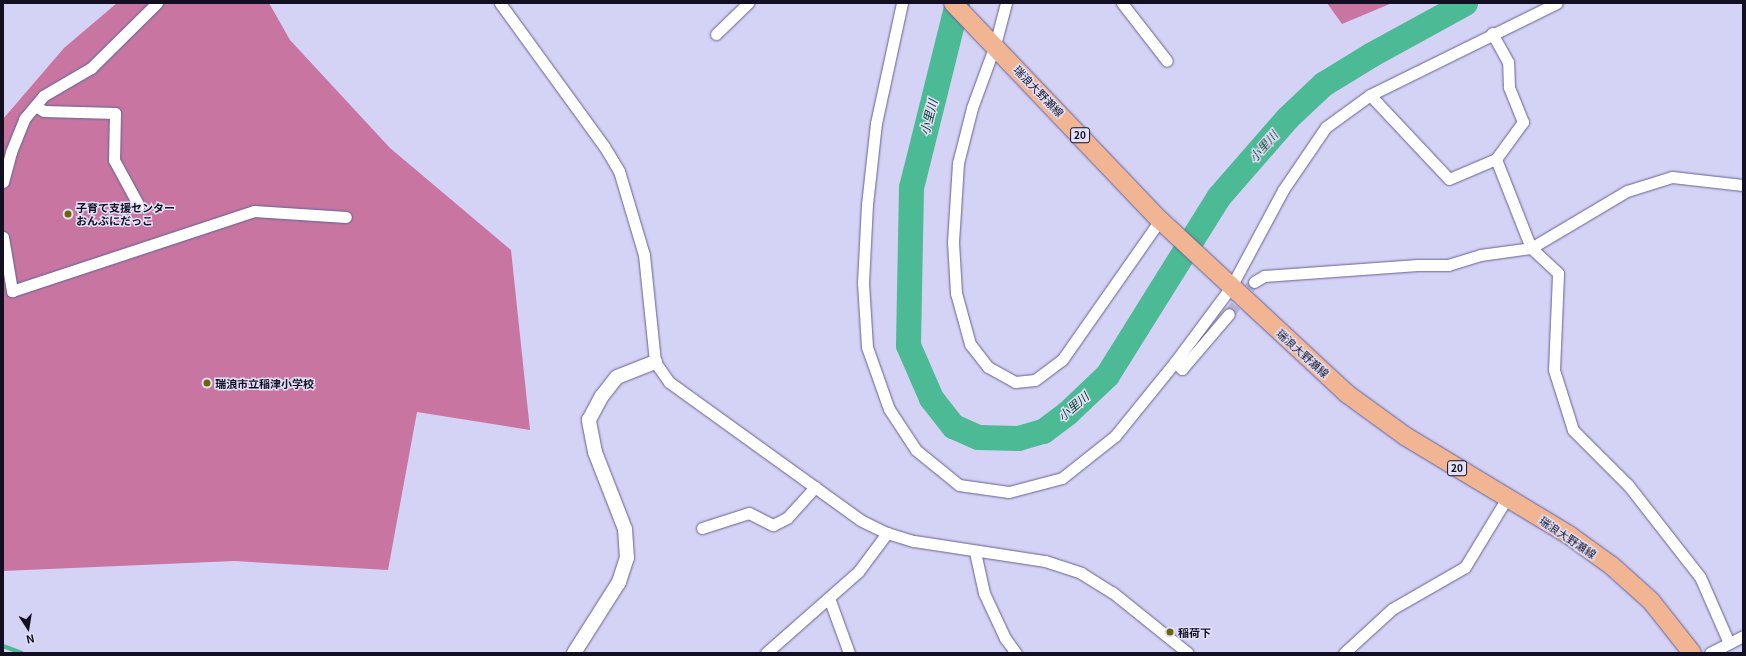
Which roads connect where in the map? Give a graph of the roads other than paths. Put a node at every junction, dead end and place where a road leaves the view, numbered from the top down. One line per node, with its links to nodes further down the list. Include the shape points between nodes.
1 (157, 3): 14 (street, via 91,68 42,96)
2 (500, 3): 26 (street, via 604,146 619,172 644,255)
3 (748, 3): 10 (street)
4 (902, 3): 27 (street, via 876,123 867,204 864,283 866,347 889,409 916,450 959,485 1009,492 1062,478 1115,436)
5 (953, 3): 11 (main road, 瑞浪大野瀬線 / 20)
6 (1006, 3): 11 (street)
7 (1122, 3): 12 (street)
8 (1557, 3): 9 (street)
9 (1492, 33): 13 (street); 15 (street, via 1508,62 1509,86 1523,122)
10 (716, 34)
11 (991, 41): 20 (main road, 瑞浪大野瀬線 / 20); 20 (street, via 958,163 953,242 956,293 970,344 988,367 1016,382 1035,380 1062,360)
12 (1167, 60)
13 (1370, 95): 15 (street, via 1449,179); 24 (street, via 1326,127 1283,190)
14 (35, 106): 16 (street, via 24,119); 18 (street, via 44,111 115,113 114,160)
15 (1496, 159): 22 (street)
16 (3, 182)
17 (1743, 185): 22 (street, via 1672,177 1627,191)
18 (139, 206)
19 (346, 217): 21 (street, via 254,211 12,291)
20 (1166, 226): 24 (main road, 瑞浪大野瀬線 / 20)
21 (3, 237)
22 (1531, 248): 23 (street, via 1480,255 1448,265 1264,276); 35 (street, via 1558,273 1554,370 1573,430 1628,485 1700,577)
23 (1254, 282)
24 (1226, 283): 27 (street); 29 (main road, 瑞浪大野瀬線 / 20, via 1346,393 1405,436)
25 (1229, 314): 27 (street, via 1182,369)
26 (655, 362): 28 (street, via 669,382); 36 (street, via 617,377 602,396 589,420 595,452 625,529 627,558 619,582)
27 (1175, 362)
28 (815, 487): 30 (street, via 787,518 773,525 750,513); 31 (street, via 860,520)
29 (1507, 498): 41 (street, via 1465,567 1392,609); 42 (main road, 瑞浪大野瀬線 / 20, via 1569,535 1612,566 1651,601)
30 (702, 528)
31 (887, 533): 32 (street); 33 (street, via 858,572)
32 (975, 552): 39 (street, via 984,593 1005,638); 40 (street, via 1045,561 1081,573 1112,592)
33 (829, 598): 37 (street); 38 (street)
34 (1743, 636): 35 (street)
35 (1729, 643): 43 (street)
36 (574, 653)
37 (766, 653)
38 (849, 653)
39 (1016, 653)
40 (1188, 653)
41 (1344, 653)
42 (1692, 653)
43 (1710, 653)

